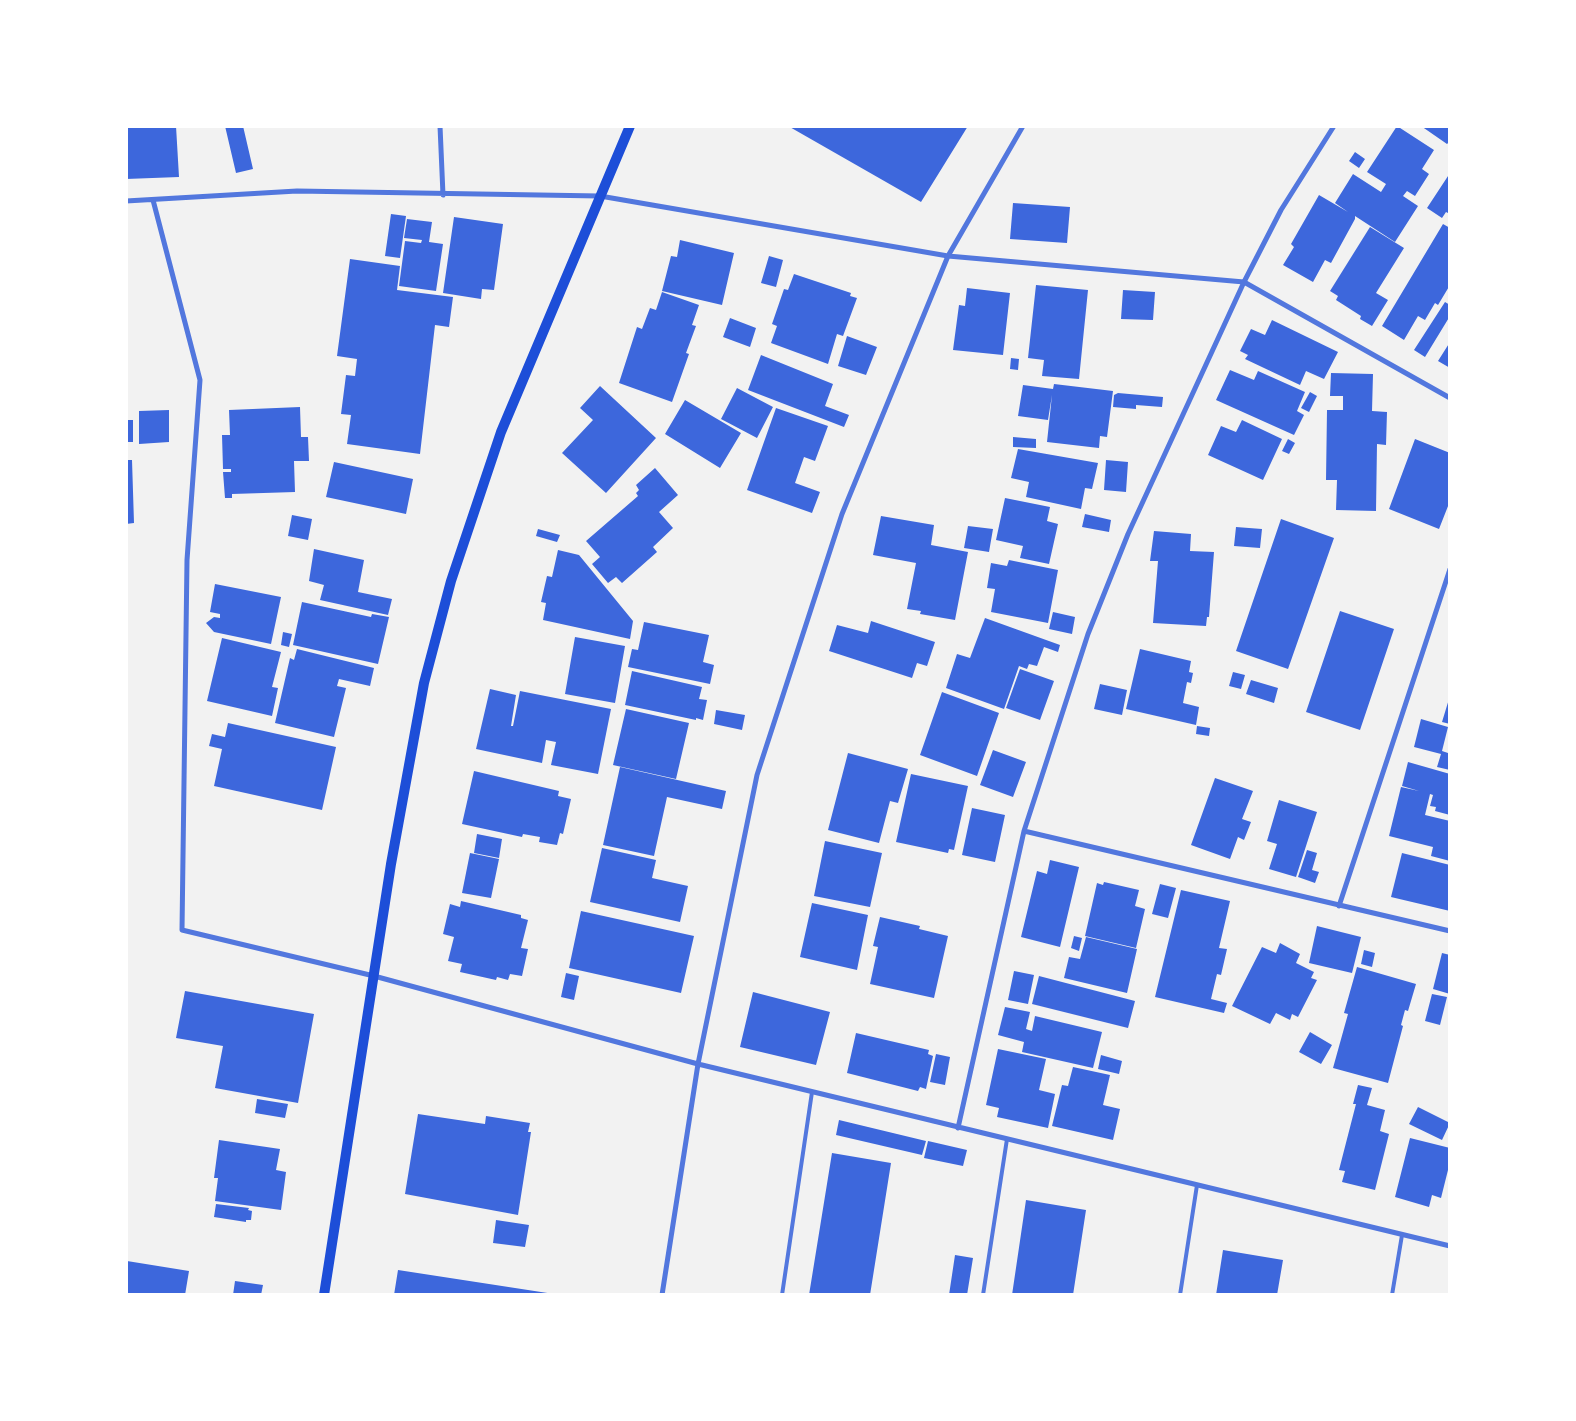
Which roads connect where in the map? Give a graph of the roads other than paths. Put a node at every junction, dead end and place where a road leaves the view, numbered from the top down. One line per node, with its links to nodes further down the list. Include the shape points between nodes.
1 (440, 126): 5 (street)
2 (630, 126): 6 (main road)
3 (1023, 126): 9 (street)
4 (1334, 126): 10 (street, via 1281,210)
5 (443, 195): 6 (street); 7 (street, via 297,191)
6 (600, 196): 9 (street); 16 (main road, via 500,432 451,581 424,683 390,864)
7 (153, 200): 8 (street); 16 (street, via 200,380 187,560 182,930)
8 (126, 201)
9 (948, 256): 10 (street); 17 (street, via 842,514 757,775)
10 (1244, 282): 11 (street); 13 (street, via 1128,534 1088,634)
11 (1450, 398)
12 (1450, 569): 14 (street)
13 (1024, 831): 14 (street); 19 (street)
14 (1339, 906): 15 (street)
15 (1450, 931)
16 (374, 976): 17 (street); 24 (main road)
17 (698, 1064): 18 (street); 25 (street)
18 (812, 1092): 19 (street); 26 (lane)
19 (958, 1128): 20 (street)
20 (1007, 1139): 21 (street); 27 (lane)
21 (1197, 1185): 22 (street); 28 (lane)
22 (1402, 1234): 23 (street); 29 (lane)
23 (1450, 1246)
24 (324, 1295)
25 (662, 1295)
26 (782, 1295)
27 (983, 1295)
28 (1180, 1295)
29 (1392, 1295)

